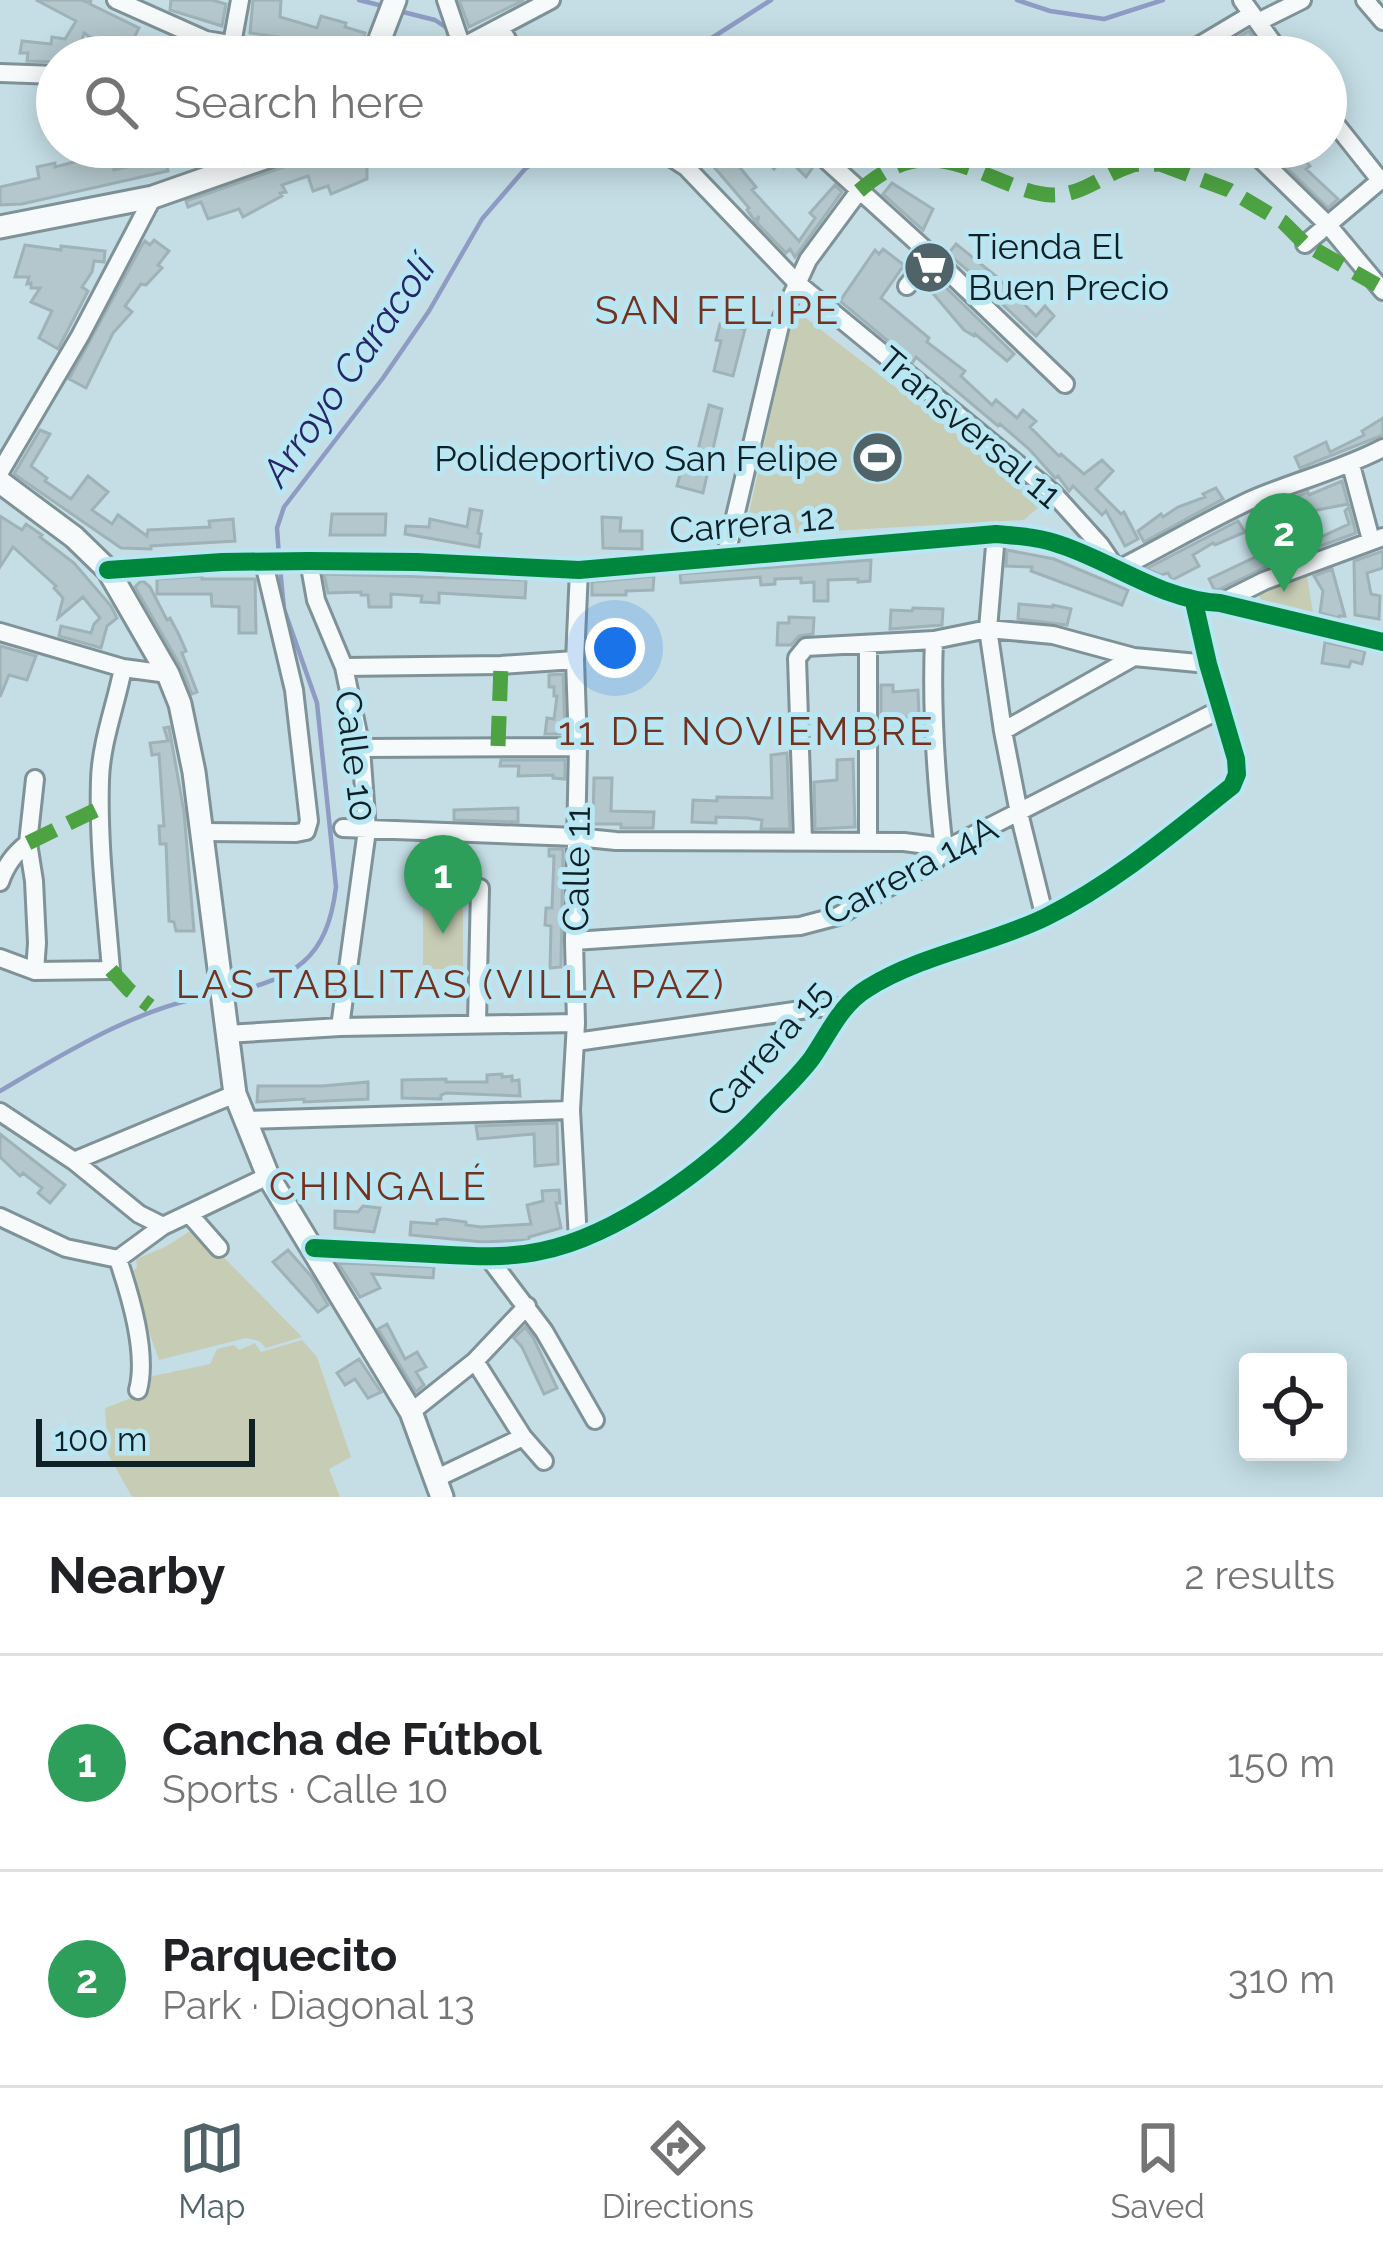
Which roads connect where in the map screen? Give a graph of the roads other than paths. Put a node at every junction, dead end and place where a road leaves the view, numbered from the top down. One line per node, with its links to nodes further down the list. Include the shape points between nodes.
1 (116, 0): 10 (street)
2 (240, 0): 11 (street)
3 (446, 0): 13 (street)
4 (551, 0): 14 (street)
5 (1301, 0): 8 (street)
6 (1365, 0): 9 (street)
7 (393, 8): 12 (street)
8 (1250, 12): 15 (street)
9 (1383, 21)
10 (183, 36)
11 (233, 36)
12 (381, 36)
13 (478, 36)
14 (484, 36)
15 (1213, 36)
16 (0, 73): 17 (street)
17 (36, 75)
18 (1347, 138): 23 (street)
19 (236, 168): 25 (street)
20 (687, 168): 30 (street, Transversal 11)
21 (834, 168): 24 (street)
22 (1270, 168): 26 (street)
23 (1381, 179): 26 (street)
24 (859, 191): 29 (street); 30 (street)
25 (153, 197): 27 (street); 36 (street)
26 (1328, 225): 28 (street); 31 (street)
27 (0, 227)
28 (1305, 244)
29 (932, 256): 32 (street); 33 (street)
30 (797, 283): 38 (street, Transversal 11); 42 (street)
31 (1381, 285)
32 (907, 286)
33 (1064, 384)
34 (1383, 448): 35 (street)
35 (1351, 465): 40 (street); 46 (street, via 1247,502)
36 (0, 472)
37 (0, 482): 44 (street)
38 (1078, 521): 41 (street); 46 (street, Transversal 11)
39 (996, 534): 41 (street, Carrera 12); 42 (street, Carrera 12); 49 (street)
40 (1377, 539): 48 (street)
41 (1065, 546): 46 (street, Carrera 12)
42 (725, 560): 45 (street, Carrera 12)
43 (286, 562): 44 (street, Carrera 12); 45 (street, Carrera 12); 57 (street, Calle 10, via 316,600); 68 (street, via 306,831)
44 (108, 570): 59 (street)
45 (579, 570): 55 (street, Calle 11)
46 (1118, 570): 47 (street, Carrera 12)
47 (1194, 602): 48 (street, Carrera 12); 56 (street)
48 (1220, 603): 52 (street, Carrera 12)
49 (988, 629): 51 (street); 54 (street, via 1053,635); 61 (street)
50 (0, 632): 58 (street)
51 (934, 640): 53 (street); 73 (street)
52 (1383, 642)
53 (868, 645): 70 (street, via 806,647 797,658); 71 (street)
54 (1134, 657): 56 (street); 61 (street)
55 (574, 660): 57 (street); 62 (street, Calle 11)
56 (1208, 664): 60 (street)
57 (344, 667): 63 (street, Calle 10)
58 (122, 668): 59 (street); 79 (street, via 100,779 111,970)
59 (168, 674): 68 (street)
60 (1221, 709): 65 (street, Carrera 14A); 76 (street, Carrera 15, via 1236,758 1232,787)
61 (1003, 731): 65 (street)
62 (578, 747): 63 (street); 69 (street, Calle 11)
63 (361, 748): 67 (street, Calle 10)
64 (35, 778): 72 (street)
65 (1019, 813): 73 (street, Carrera 14A); 76 (street)
66 (343, 829): 67 (street)
67 (367, 830): 69 (street); 82 (street, Calle 10)
68 (202, 832): 84 (street)
69 (576, 837): 70 (street); 77 (street, Calle 11)
70 (803, 841): 71 (street)
71 (868, 842): 73 (street)
72 (28, 843): 74 (street); 79 (street)
73 (944, 850): 77 (street, Carrera 14A, via 838,916 800,926)
74 (0, 883)
75 (480, 888): 81 (street)
76 (1045, 918): 80 (street, Carrera 15, via 902,971)
77 (574, 940): 83 (street, Calle 11)
78 (0, 958): 79 (street)
79 (34, 971)
80 (843, 1007): 83 (street); 94 (street, Carrera 15, via 808,1063 749,1126 619,1222)
81 (477, 1023): 82 (street); 83 (street)
82 (340, 1027): 84 (street)
83 (576, 1032): 86 (street, Calle 11)
84 (226, 1034): 85 (street)
85 (235, 1094): 88 (street); 89 (street)
86 (571, 1110): 88 (street); 94 (street, Calle 11)
87 (4, 1115): 89 (street)
88 (246, 1120): 90 (street)
89 (74, 1161): 93 (street)
90 (268, 1176): 91 (street); 96 (street)
91 (190, 1215): 93 (street); 95 (street)
92 (0, 1217): 98 (street, via 66,1247)
93 (163, 1226): 98 (street)
94 (578, 1240): 97 (street, Carrera 15)
95 (219, 1248)
96 (314, 1248): 97 (street, Carrera 15); 102 (street)
97 (488, 1257): 99 (street)
98 (118, 1258): 101 (street, via 142,1364)
99 (527, 1306): 100 (street); 103 (street)
100 (476, 1360): 102 (street); 104 (street)
101 (138, 1390)
102 (411, 1412): 106 (street)
103 (595, 1420)
104 (524, 1437): 105 (street); 106 (street)
105 (544, 1461)
106 (439, 1487)

